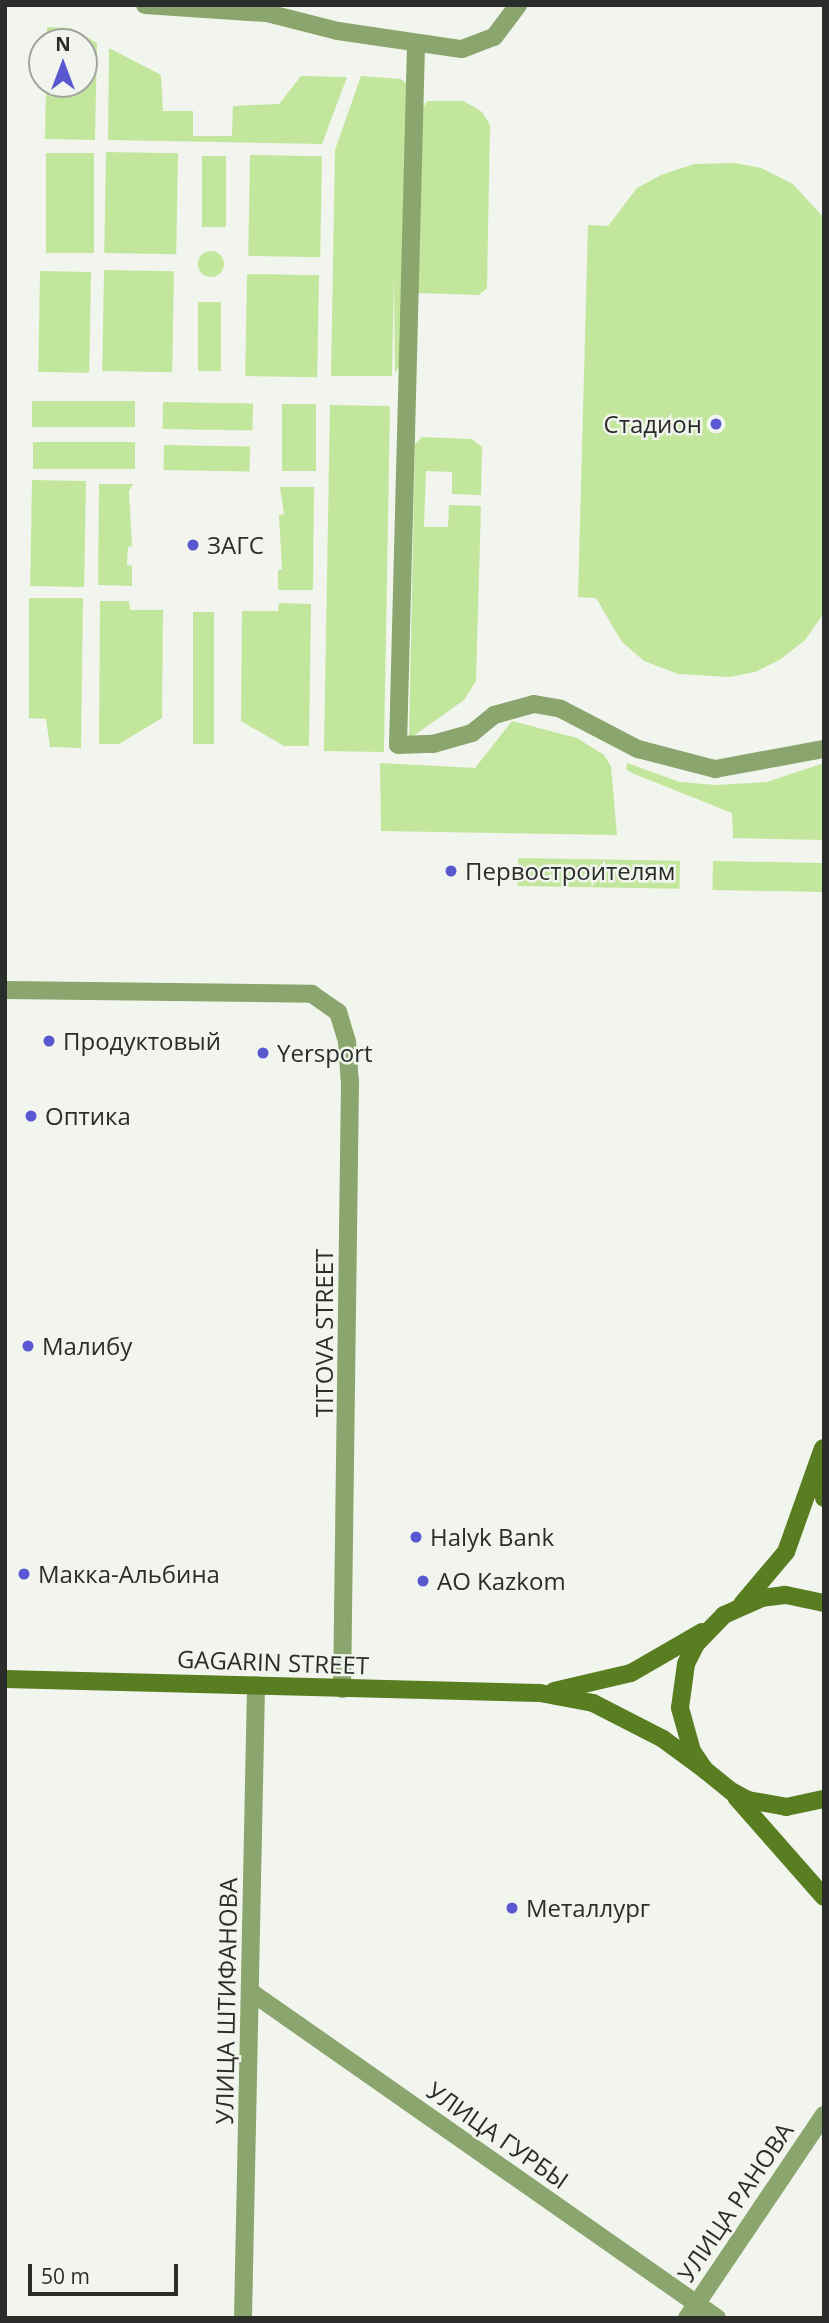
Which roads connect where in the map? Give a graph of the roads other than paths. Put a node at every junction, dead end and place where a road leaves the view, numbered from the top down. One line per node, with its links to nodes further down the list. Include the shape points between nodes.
1 (145, 5): 3 (street, via 267,13)
2 (518, 5): 3 (street, via 504,29 475,47)
3 (416, 45): 4 (street, via 398,745 433,744 472,733 494,715 534,704 561,709 638,749 715,769)
4 (824, 748)
5 (5, 990): 14 (street, TITOVA STREET, via 312,993 338,1012 347,1042 350,1081)
6 (824, 1442): 7 (street)
7 (823, 1448): 8 (street); 10 (street, via 786,1552)
8 (824, 1499)
9 (824, 1602): 10 (street, via 785,1595)
10 (741, 1605): 11 (street)
11 (709, 1628): 15 (street, via 631,1673); 16 (street, via 686,1664 680,1708 688,1741)
12 (5, 1679): 13 (street, GAGARIN STREET)
13 (256, 1685): 14 (street, GAGARIN STREET); 20 (street, УЛИЦА ШТИФАНОВА)
14 (342, 1689): 15 (street, GAGARIN STREET)
15 (540, 1693): 16 (street, via 593,1703 663,1740)
16 (705, 1770): 17 (street)
17 (731, 1791): 18 (street, via 748,1800 786,1807); 19 (street)
18 (824, 1799)
19 (824, 1897)
20 (251, 1992): 22 (street, УЛИЦА ГУРБЫ); 23 (street, УЛИЦА ШТИФАНОВА)
21 (824, 2115): 22 (street, УЛИЦА РАНОВА)
22 (692, 2311): 24 (street, УЛИЦА ГУРБЫ)
23 (246, 2316)
24 (717, 2318)

